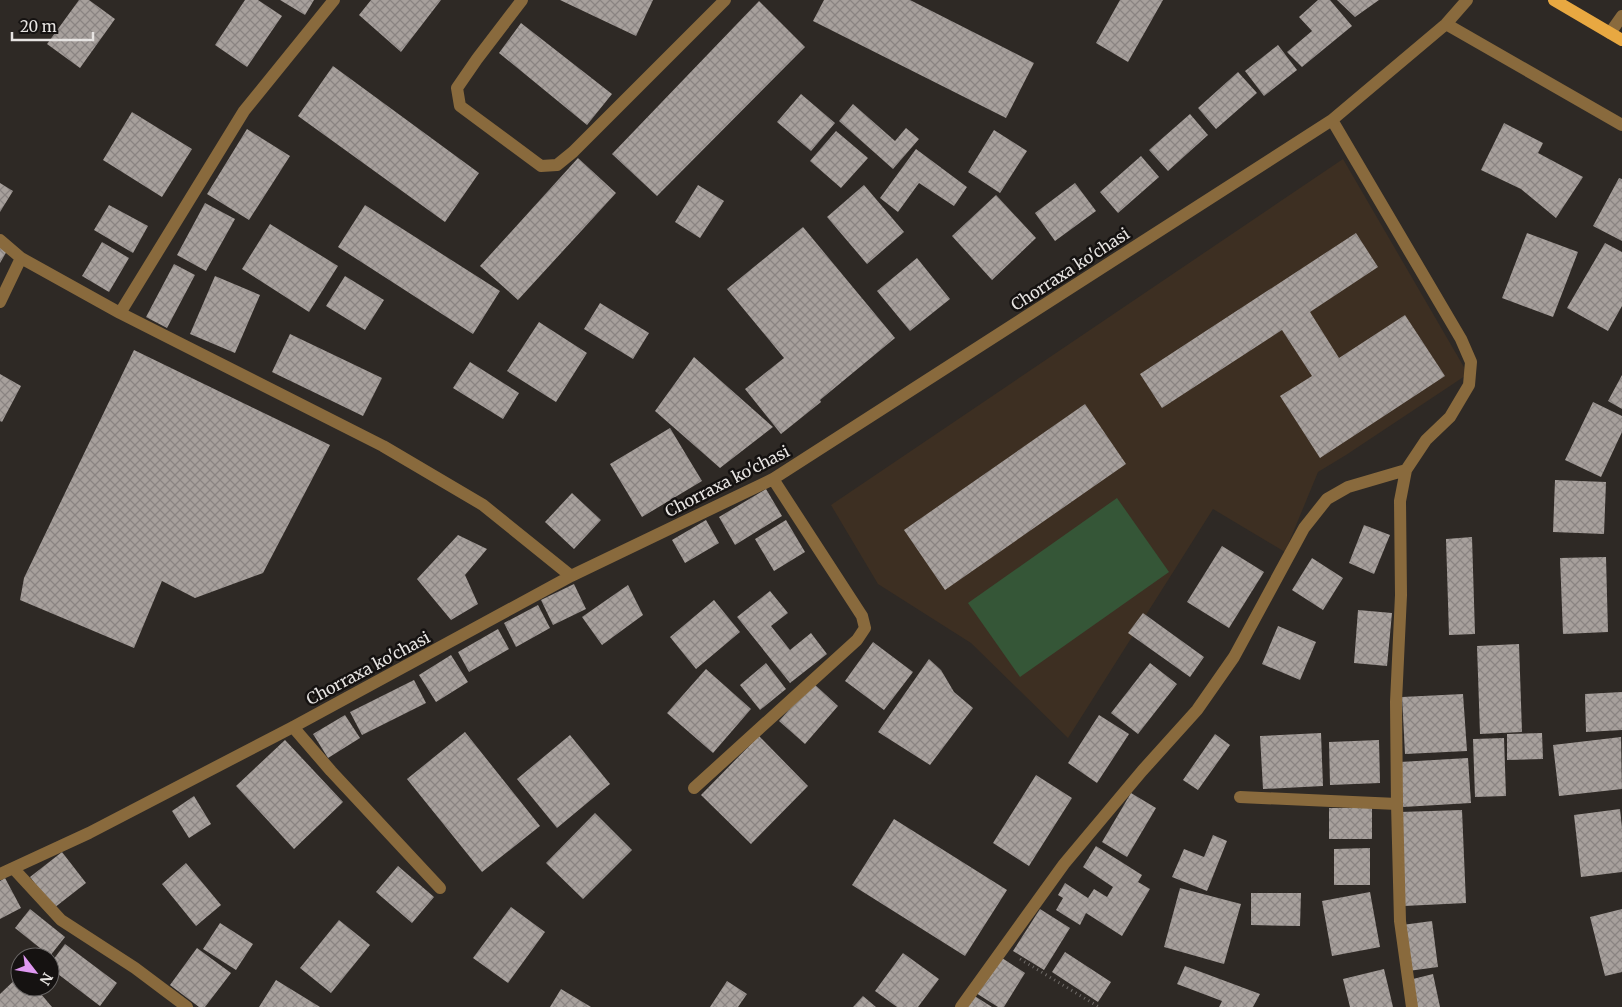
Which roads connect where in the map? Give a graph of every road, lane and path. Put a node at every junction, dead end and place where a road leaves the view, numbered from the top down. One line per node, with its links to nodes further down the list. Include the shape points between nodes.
1 (334, 0): 15 (street, via 244,111)
2 (522, 0): 3 (street, via 457,88 460,106 541,166 557,165 573,152)
3 (725, 0)
4 (1467, 0): 7 (street, Chorraxa ko'chasi)
5 (1554, 0): 8 (main road)
6 (1622, 16): 8 (street)
7 (1446, 24): 10 (street, Chorraxa ko'chasi); 11 (street)
8 (1610, 33): 9 (main road)
9 (1622, 40)
10 (1332, 120): 16 (street, via 1461,339 1471,362 1468,385 1450,417 1426,440); 17 (street, Chorraxa ko'chasi)
11 (1622, 125)
12 (0, 240): 13 (street)
13 (21, 258): 14 (street); 15 (street)
14 (0, 302)
15 (120, 313): 18 (street, via 383,446 483,504)
16 (1406, 470): 22 (street, via 1400,501); 26 (street, via 1348,487 1327,500 1304,528 1234,657 1197,710 1064,864)
17 (772, 479): 18 (street, Chorraxa ko'chasi); 20 (street, via 862,616 865,628 857,640)
18 (571, 576): 19 (street, Chorraxa ko'chasi)
19 (293, 726): 23 (street, Chorraxa ko'chasi, via 89,833); 25 (street)
20 (694, 788)
21 (1240, 797): 22 (street)
22 (1397, 804): 30 (street, via 1400,921)
23 (13, 868): 24 (street, Chorraxa ko'chasi); 27 (street, via 61,920 135,968)
24 (0, 874)
25 (440, 888)
26 (1003, 949): 28 (street); 29 (path)
27 (187, 1007)
28 (961, 1007)
29 (1099, 1007)
30 (1412, 1007)

